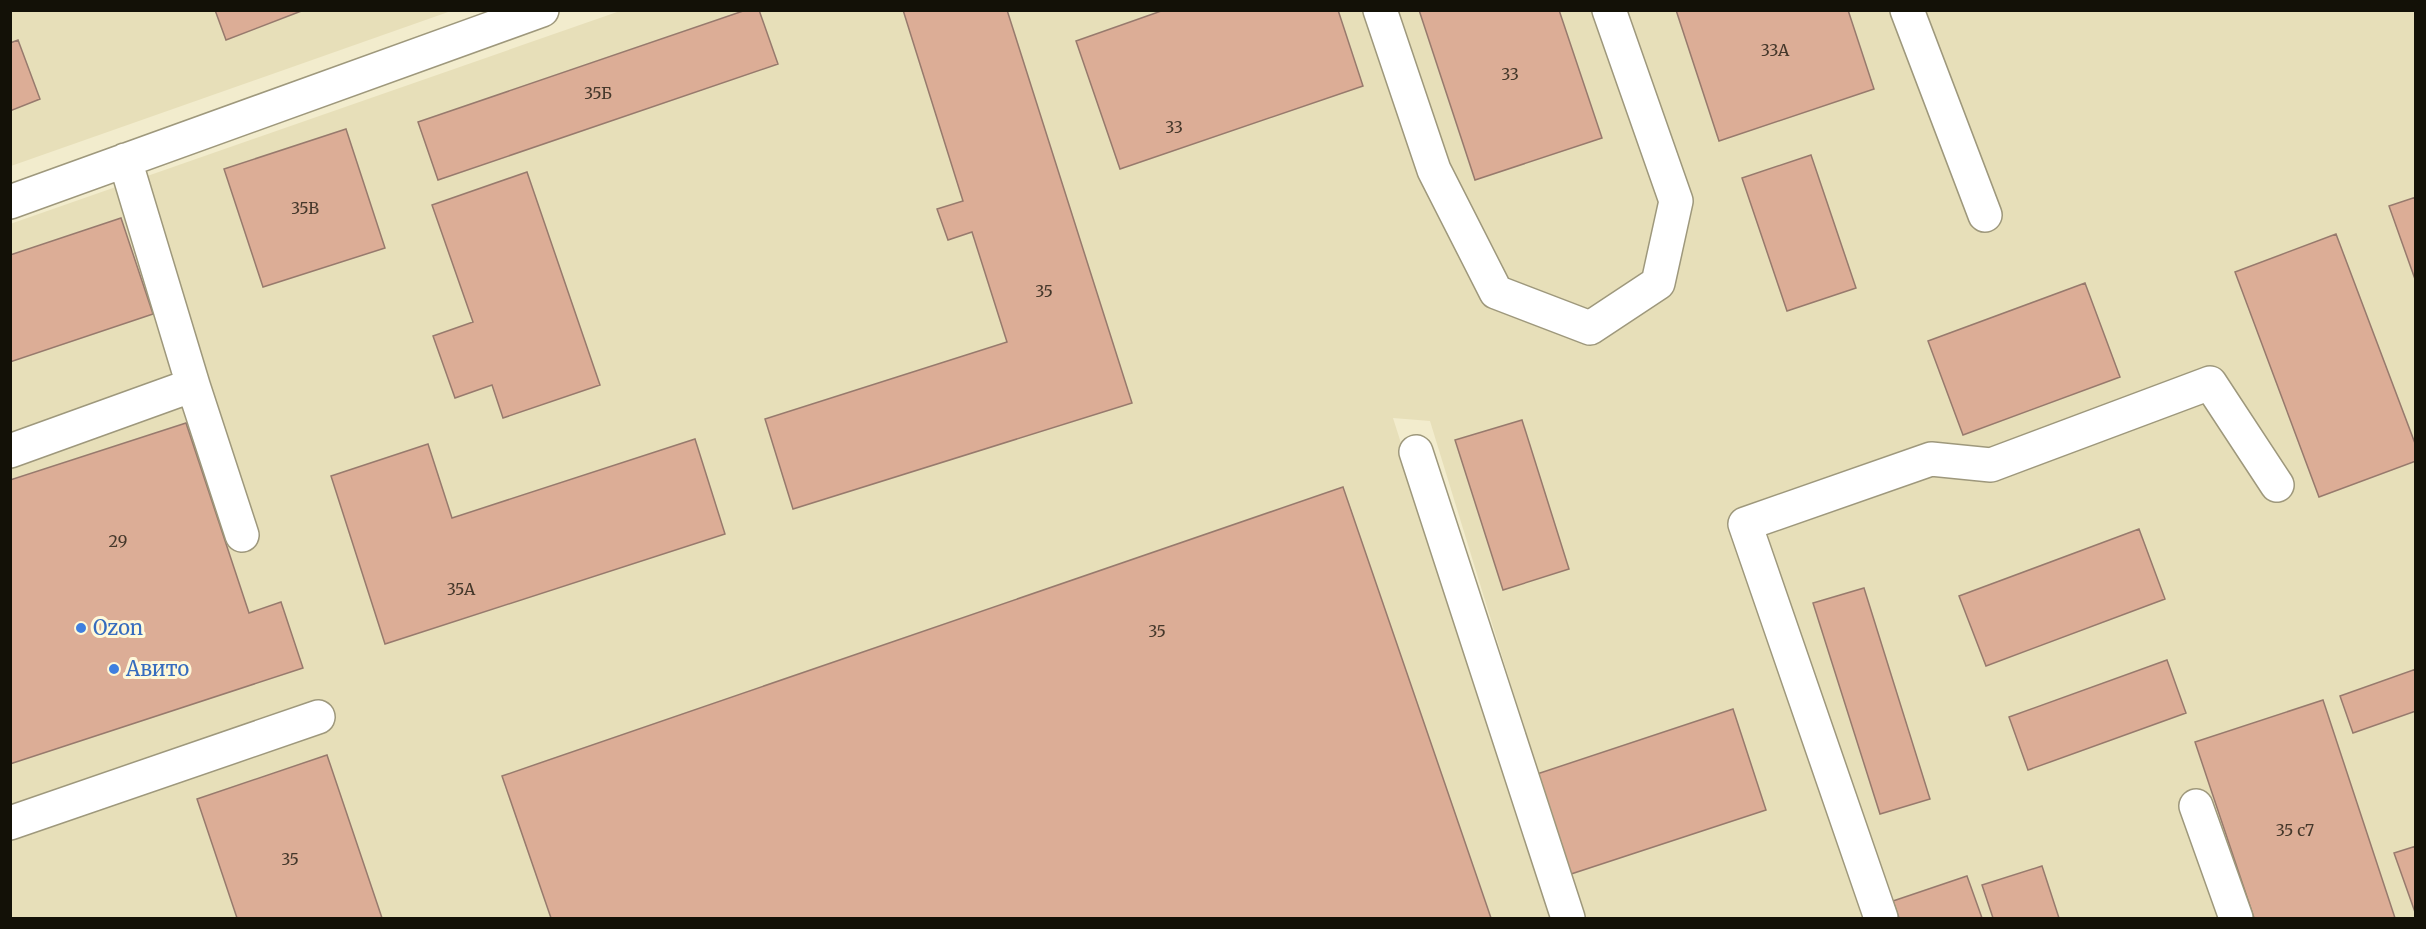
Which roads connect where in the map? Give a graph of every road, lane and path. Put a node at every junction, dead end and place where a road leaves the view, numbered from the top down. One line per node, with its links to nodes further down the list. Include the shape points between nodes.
1 (542, 10): 5 (lane)
2 (1380, 10): 3 (lane, via 1434,170 1496,292 1590,328 1658,284 1676,201)
3 (1609, 10)
4 (1907, 10): 7 (lane)
5 (125, 160): 6 (lane); 8 (lane)
6 (10, 202)
7 (1985, 215)
8 (193, 385): 9 (lane); 12 (lane)
9 (10, 451)
10 (1416, 452): 16 (lane)
11 (2277, 485): 17 (lane, via 2210,383 1990,465 1931,459 1745,524)
12 (242, 535)
13 (318, 717): 15 (lane)
14 (2196, 806): 18 (lane)
15 (10, 822)
16 (1568, 918)
17 (1881, 918)
18 (2235, 918)

